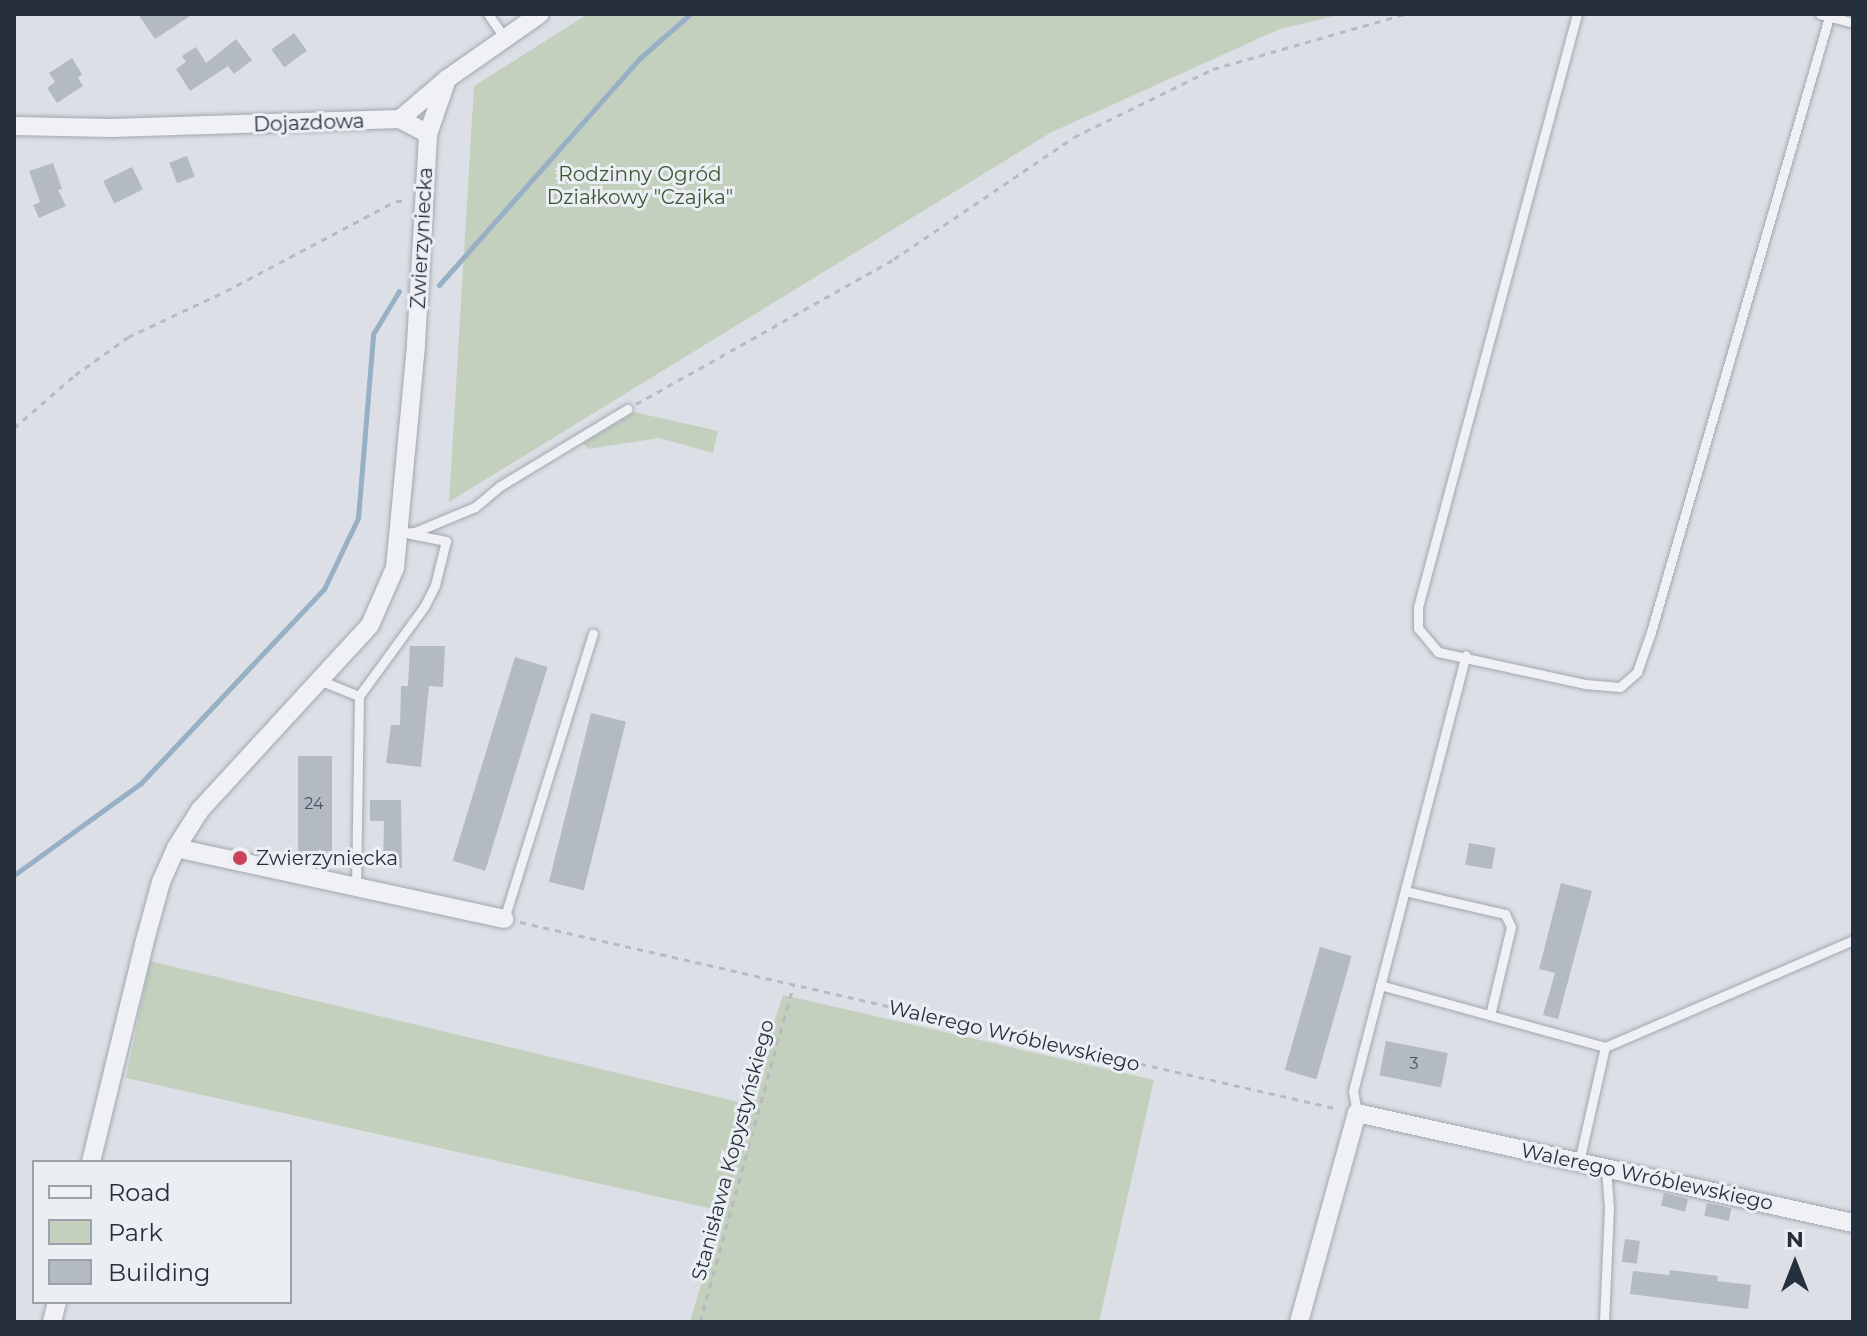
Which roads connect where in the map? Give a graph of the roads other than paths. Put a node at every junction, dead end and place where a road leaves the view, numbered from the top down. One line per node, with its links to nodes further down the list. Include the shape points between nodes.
1 (488, 14): 6 (lane)
2 (540, 14): 6 (street)
3 (1577, 14): 14 (lane, via 1418,607 1418,628 1438,652)
4 (1825, 15): 5 (lane); 14 (lane, via 1637,672 1620,687 1585,684)
5 (1853, 23)
6 (504, 37): 7 (street)
7 (447, 79): 8 (street); 10 (street)
8 (400, 119): 9 (street, Dojazdowa); 10 (street, Dojazdowa)
9 (14, 126)
10 (428, 134): 12 (street, Zwierzyniecka)
11 (627, 409): 12 (lane, via 500,486 475,507 415,532)
12 (398, 533): 15 (street, Zwierzyniecka, via 395,568 370,625); 16 (lane, via 446,541 424,607)
13 (593, 634): 20 (lane)
14 (1466, 655): 19 (lane)
15 (319, 680): 16 (lane); 17 (street, Zwierzyniecka, via 200,810)
16 (359, 696): 18 (lane)
17 (176, 848): 18 (street); 26 (street, Zwierzyniecka, via 144,944)
18 (356, 887): 20 (street)
19 (1405, 891): 22 (lane); 23 (lane, via 1505,914 1511,927)
20 (504, 919)
21 (1853, 940): 24 (lane)
22 (1380, 985): 23 (lane); 25 (lane, via 1353,1091)
23 (1490, 1015): 24 (lane)
24 (1605, 1047): 27 (lane)
25 (1357, 1113): 27 (street, Walerego Wróblewskiego); 30 (street)
26 (91, 1160)
27 (1579, 1162): 28 (street, Walerego Wróblewskiego)
28 (1606, 1168): 29 (street, Walerego Wróblewskiego); 31 (lane)
29 (1853, 1223)
30 (1299, 1322)
31 (1604, 1322)

